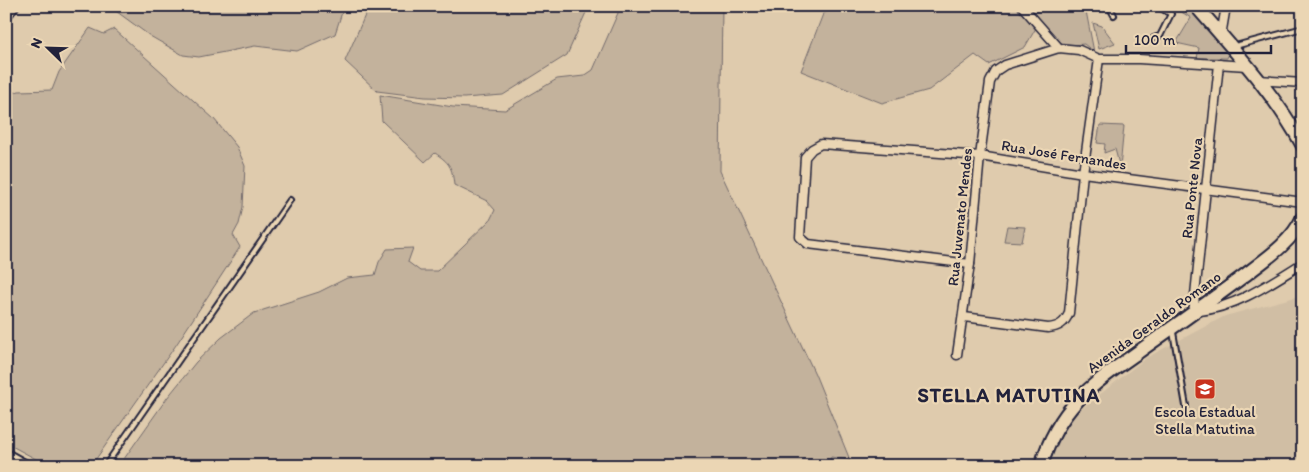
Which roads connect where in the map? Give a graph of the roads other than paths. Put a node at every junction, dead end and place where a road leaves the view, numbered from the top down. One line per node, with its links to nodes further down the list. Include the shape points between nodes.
1 (15, 6): 8 (street)
2 (1022, 6): 13 (street)
3 (1109, 6): 7 (lane)
4 (1158, 6): 11 (lane, via 1171,14 1160,36)
5 (1196, 6): 10 (main road)
6 (1226, 6): 10 (street)
7 (1114, 15)
8 (6, 17)
9 (1303, 28): 12 (lane)
10 (1221, 36): 12 (main road)
11 (1154, 38)
12 (1230, 47): 16 (main road)
13 (1059, 48): 14 (street, via 1079,50); 20 (street, Rua Juvenato Mendes, via 1005,64 996,71 990,82)
14 (1099, 60): 15 (street); 21 (street)
15 (1218, 64): 16 (street); 22 (street, Rua Ponte Nova)
16 (1247, 66): 17 (main road)
17 (1258, 80): 18 (street); 19 (main road)
18 (1303, 83)
19 (1303, 146)
20 (980, 156): 21 (street, Rua José Fernandes); 27 (street, Rua Juvenato Mendes); 27 (street, Rua José Fernandes, via 821,144 812,149 804,162 800,237 808,244)
21 (1083, 173): 22 (street, Rua José Fernandes); 29 (street, via 1069,313 1064,323 1048,328)
22 (1205, 189): 24 (street, Rua José Fernandes); 28 (street, Rua Ponte Nova)
23 (290, 200): 36 (lane)
24 (1303, 202)
25 (1303, 217): 28 (main road, Avenida Geraldo Romano, via 1284,244)
26 (1303, 262): 28 (street, via 1225,306)
27 (970, 264): 29 (street, Rua Juvenato Mendes)
28 (1195, 313): 30 (main road, Avenida Geraldo Romano)
29 (964, 317): 31 (street, Rua Juvenato Mendes)
30 (1172, 328): 32 (lane); 34 (main road, Avenida Geraldo Romano, via 1103,377 1077,400 1046,450)
31 (957, 355)
32 (1186, 406)
33 (6, 456): 35 (main road)
34 (1042, 464): 37 (lane)
35 (24, 466)
36 (105, 466)
37 (1027, 466)

